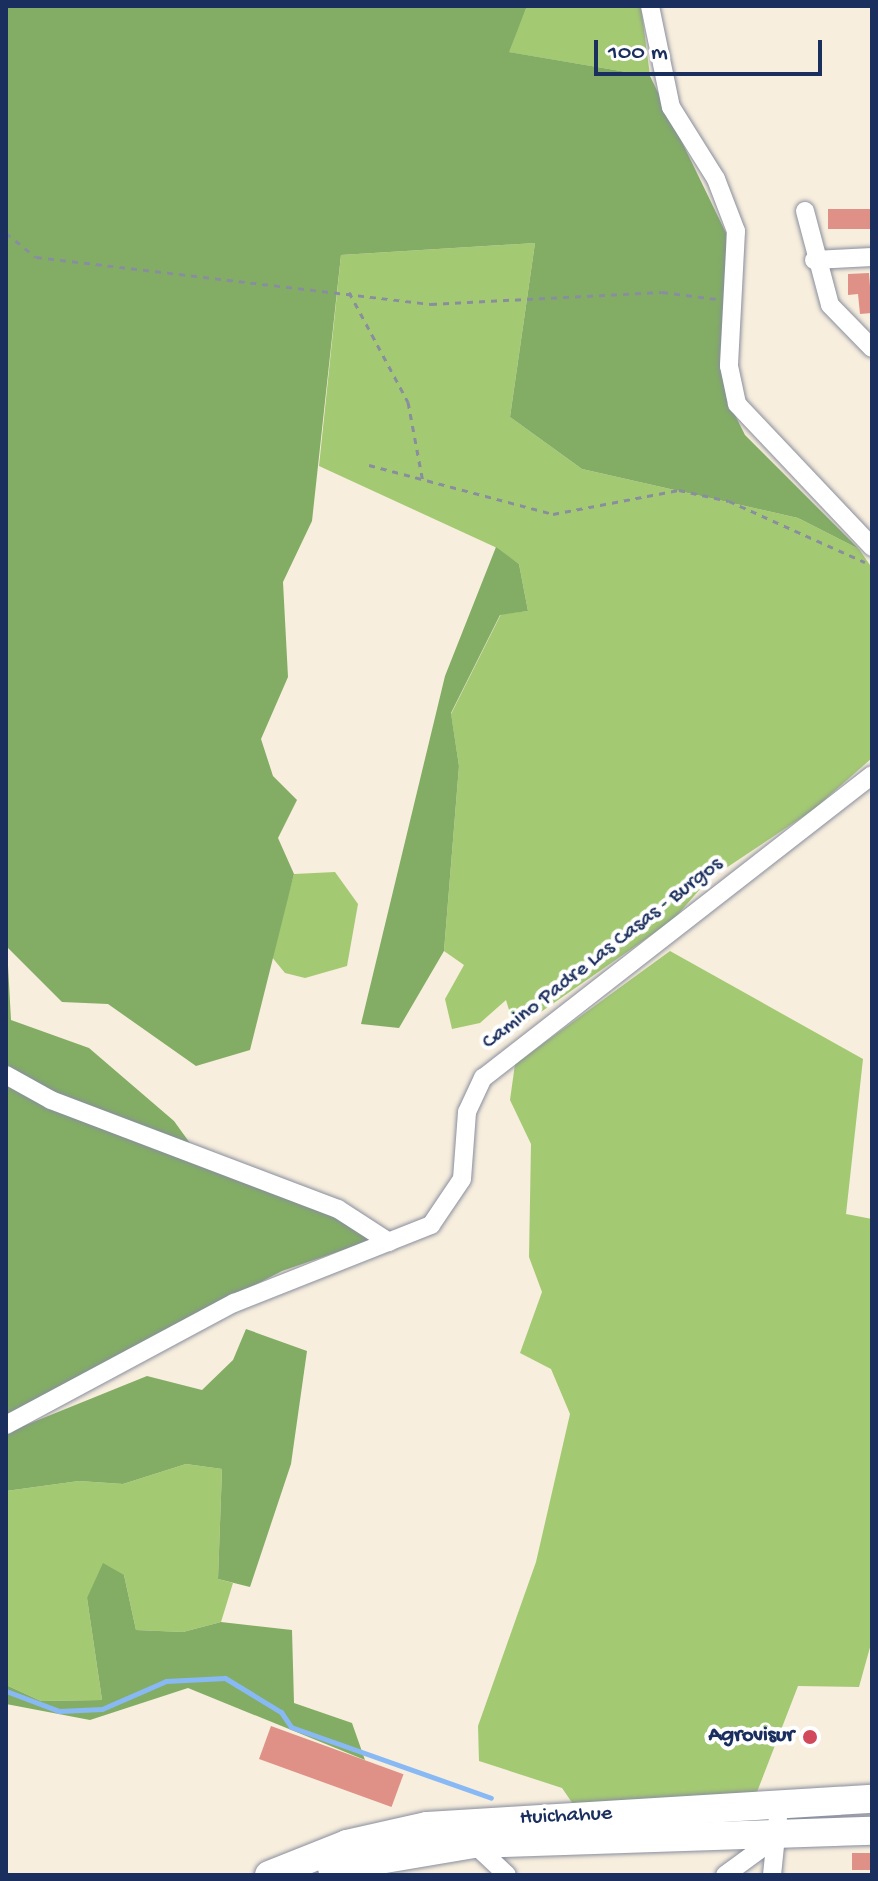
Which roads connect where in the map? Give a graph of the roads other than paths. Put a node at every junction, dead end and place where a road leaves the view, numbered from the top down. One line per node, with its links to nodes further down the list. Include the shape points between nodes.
1 (650, 6): 6 (street, via 671,107 732,212 737,299 729,380 743,415)
2 (805, 211): 4 (street)
3 (872, 257): 4 (street)
4 (814, 260): 5 (street, via 830,305)
5 (872, 348)
6 (872, 547)
7 (872, 775): 9 (street, Camino Padre Las Casas - Burgos, via 483,1078 467,1112 462,1179 453,1199 416,1235)
8 (6, 1075): 9 (street, via 51,1100 338,1209)
9 (389, 1242): 10 (street, Camino Padre Las Casas - Burgos, via 234,1303)
10 (6, 1425)
11 (872, 1799): 12 (main road, Huichahue)
12 (779, 1807): 14 (street); 16 (main road, Huichahue, via 427,1826 347,1844)
13 (872, 1831): 14 (main road, Huichahue)
14 (777, 1837): 15 (main road, Huichahue); 19 (street); 20 (street)
15 (474, 1844): 17 (main road, Huichahue, via 396,1852); 18 (street)
16 (269, 1875)
17 (311, 1875)
18 (507, 1875)
19 (725, 1875)
20 (772, 1875)

